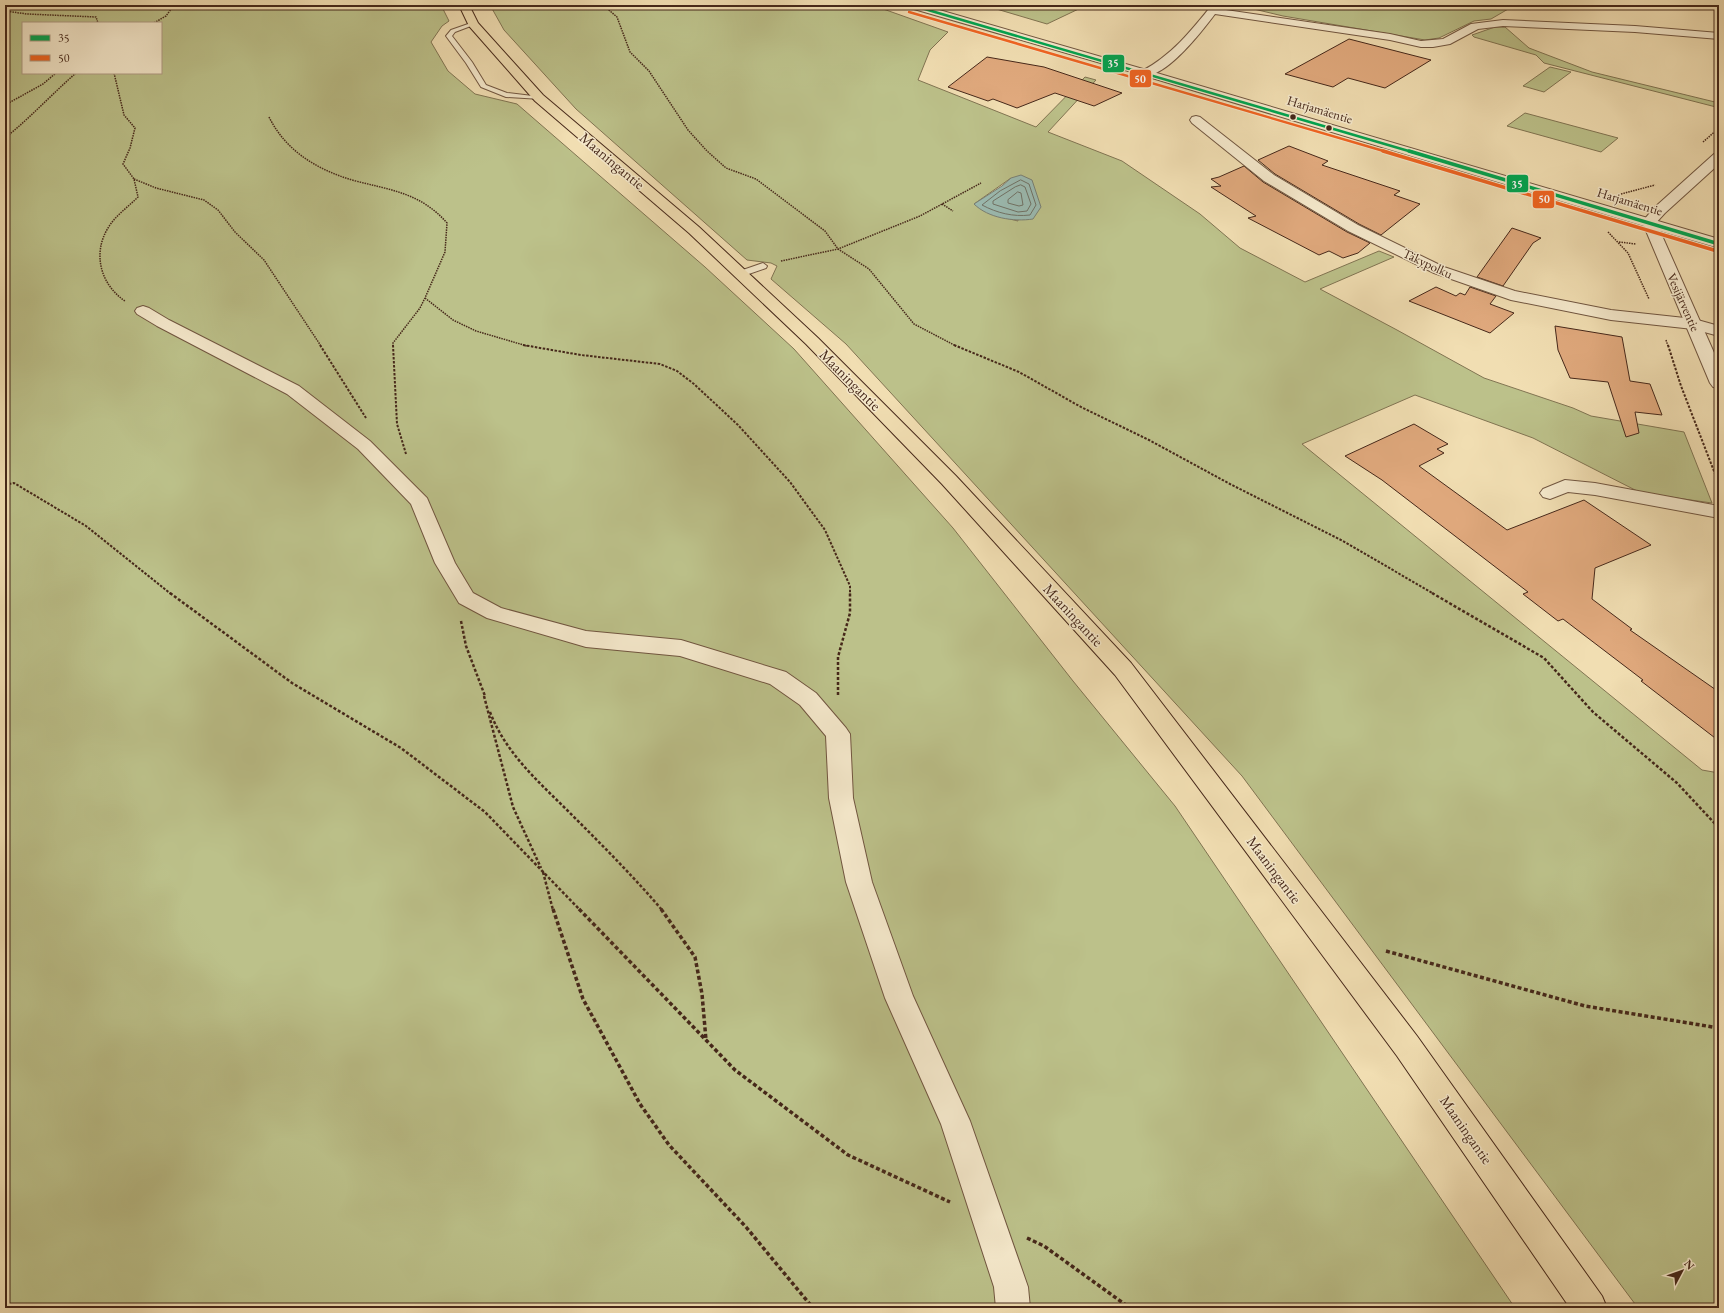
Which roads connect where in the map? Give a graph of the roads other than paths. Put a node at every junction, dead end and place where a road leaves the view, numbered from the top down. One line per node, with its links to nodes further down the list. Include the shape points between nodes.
1 (464, 5): 4 (main road, Maaningantie)
2 (911, 5): 6 (street, Harjamäentie)
3 (1214, 8): 5 (street, via 1421,44 1446,42 1475,26 1503,23 1635,28); 6 (street, via 1189,42 1160,66)
4 (473, 24): 7 (main road, Maaningantie); 7 (lane, via 453,31 448,36 484,86 506,95)
5 (1719, 36)
6 (1146, 73): 10 (street, Harjamäentie)
7 (539, 98): 13 (main road, Maaningantie, via 694,230)
8 (1196, 120): 15 (street, Täkypolku, via 1270,178 1353,228 1439,270 1511,296 1611,315)
9 (1719, 158): 10 (street)
10 (1649, 222): 11 (street, Harjamäentie); 15 (street, Vesijärventie)
11 (1719, 244)
12 (763, 266): 13 (lane)
13 (740, 274): 21 (main road, Maaningantie, via 812,341 949,480 1123,669 1407,1046)
14 (143, 311): 20 (street, via 163,324 293,390 364,445 420,502 445,563 466,598 494,614 586,638 681,648 778,678 808,699 838,734 841,798 859,882 899,998 955,1121 1011,1287)
15 (1694, 324): 16 (street, Täkypolku); 17 (street, Vesijärventie)
16 (1719, 331)
17 (1719, 383)
18 (1550, 493): 19 (street, via 1565,486 1595,489)
19 (1719, 512)
20 (1013, 1308)
21 (1590, 1308)

